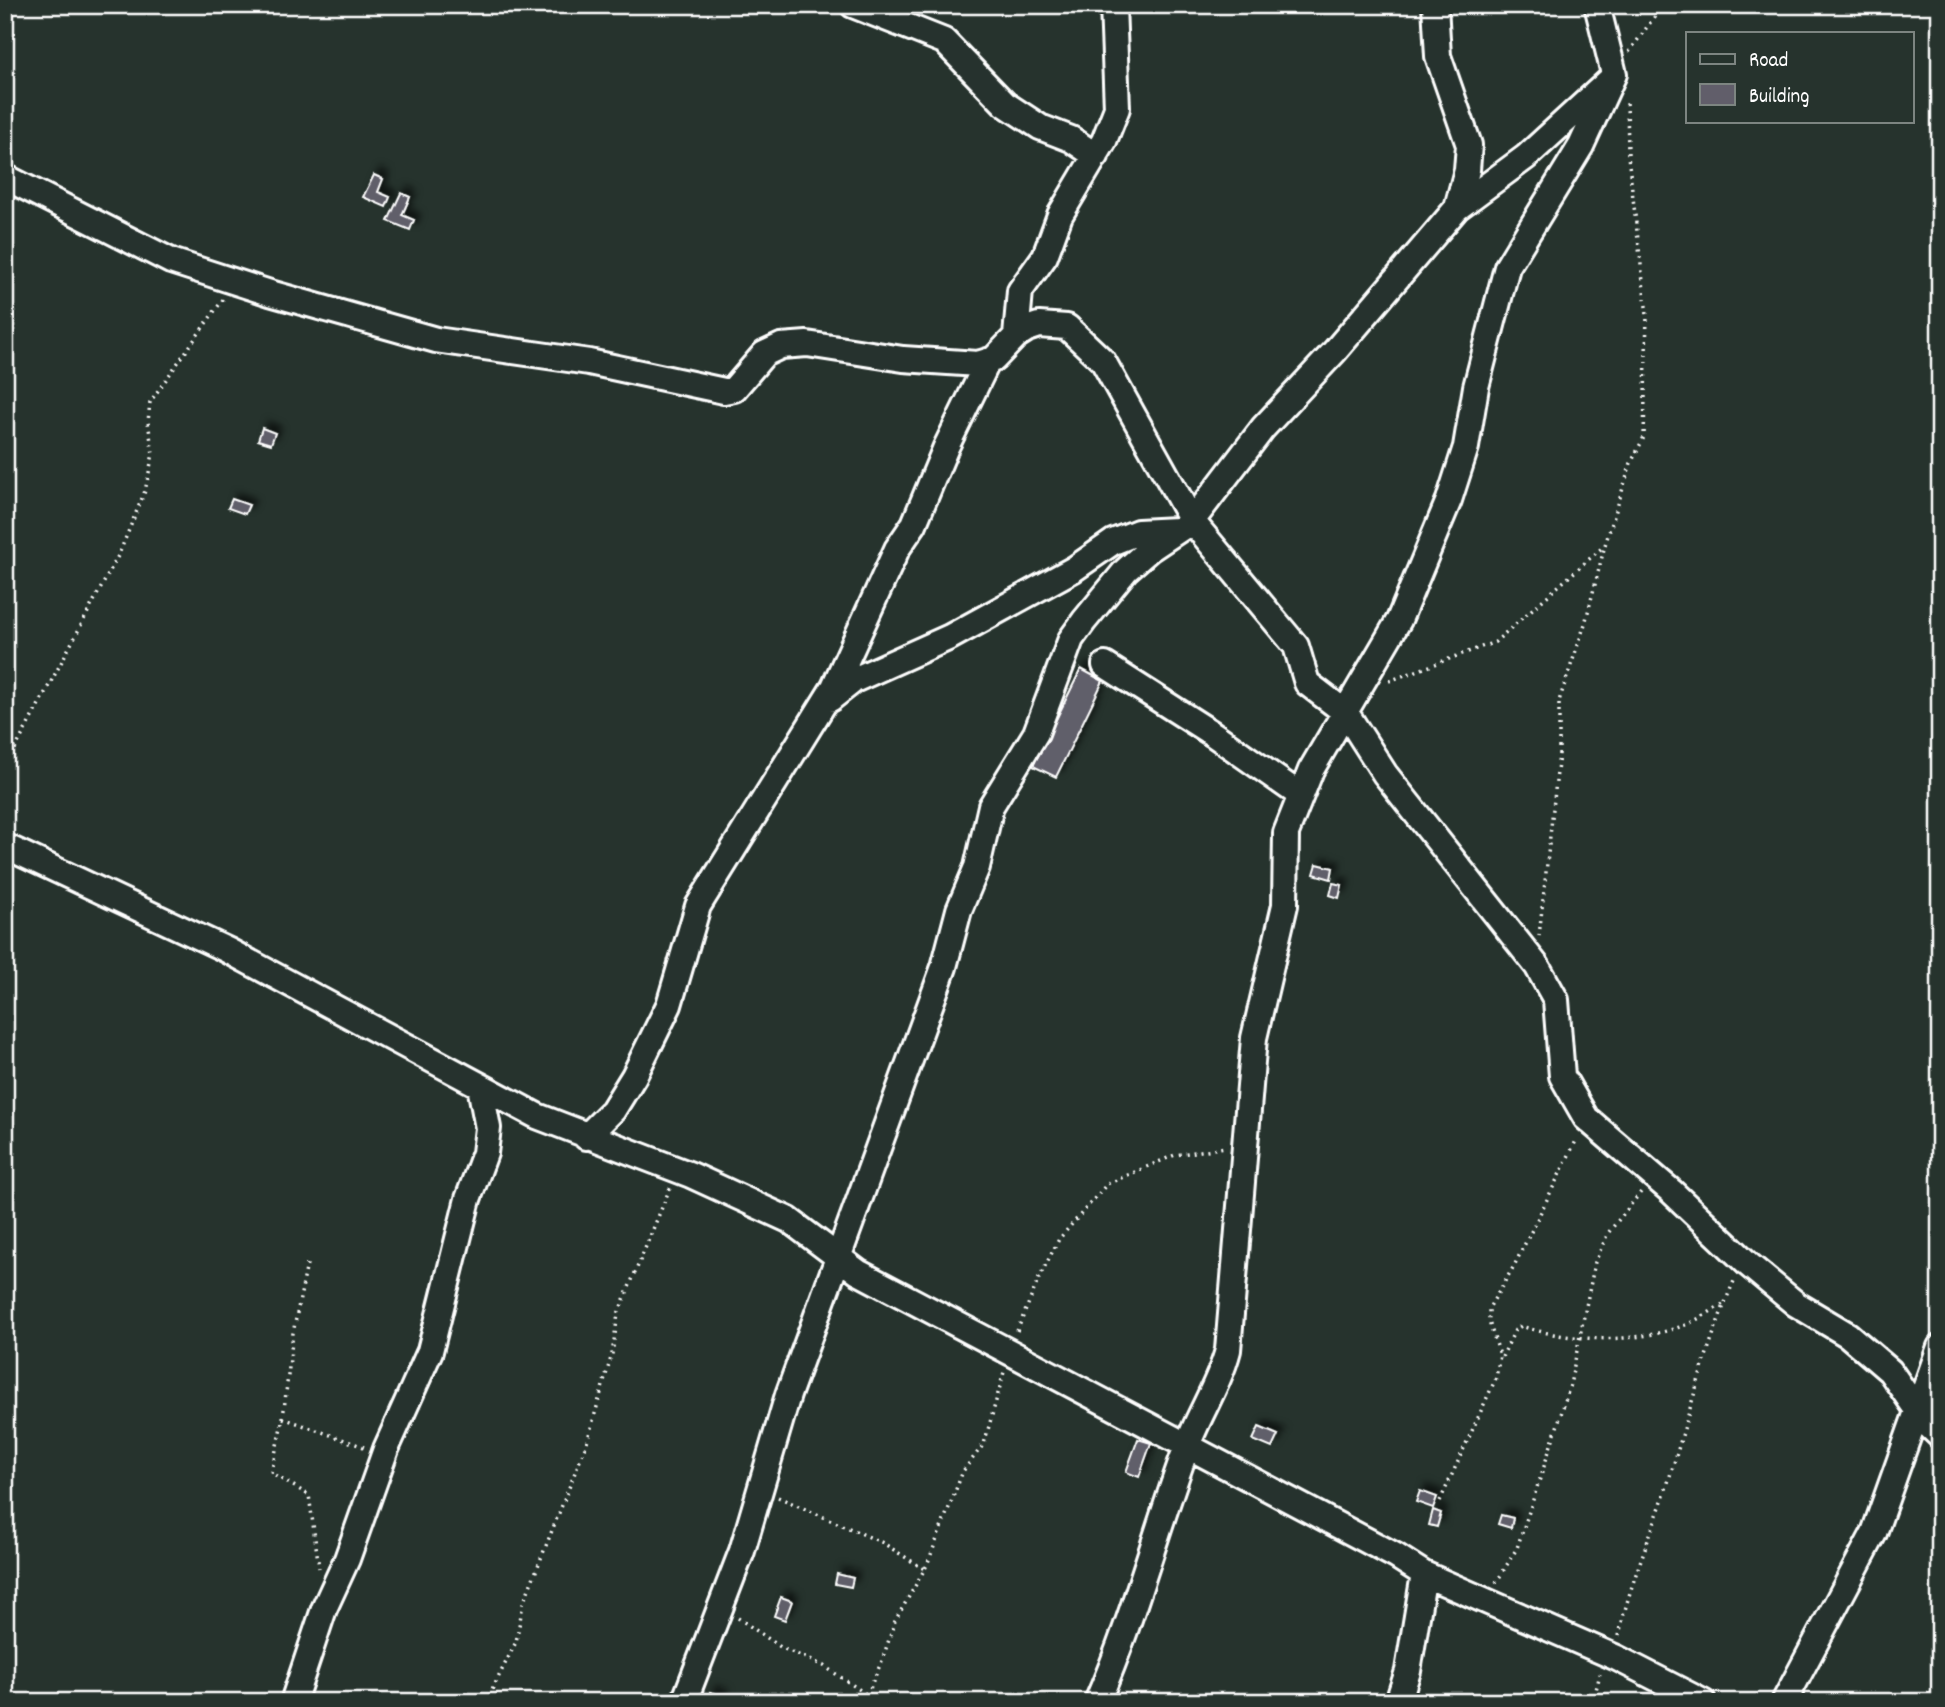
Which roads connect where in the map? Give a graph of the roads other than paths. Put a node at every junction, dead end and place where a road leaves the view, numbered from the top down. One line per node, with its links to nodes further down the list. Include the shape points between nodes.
1 (853, 5): 6 (street, via 944,41 1005,104)
2 (1113, 5): 6 (street, via 1117,108)
3 (1435, 5): 8 (street, via 1438,56 1469,145)
4 (1597, 5): 5 (street)
5 (1617, 82): 8 (street); 14 (street, via 1502,279 1466,447 1449,500 1399,620)
6 (1096, 156): 9 (street, via 1069,197 1045,257 1020,291)
7 (5, 177): 10 (street, via 171,261 436,340 589,362 724,391 734,389 764,354 781,346 807,344 903,359)
8 (1457, 208): 11 (street, via 1263,428)
9 (1016, 335): 10 (street); 11 (street, via 1039,325 1067,327 1103,361)
10 (986, 363): 13 (street, via 914,524 897,549)
11 (1185, 525): 13 (street, via 1138,532 1114,542 950,638 854,680); 14 (street, via 1296,646 1307,683); 19 (street, via 1126,570 1076,631 1036,733 992,806 944,967)
12 (1105, 666): 15 (street)
13 (822, 707): 18 (street, via 698,906 669,1005 613,1110)
14 (1346, 713): 15 (street); 21 (street, via 1385,774 1537,966 1556,1000 1562,1076 1586,1118 1743,1260 1890,1371)
15 (1300, 795): 23 (street, via 1286,833 1285,905 1254,1038 1228,1350)
16 (5, 846): 17 (street, via 227,950)
17 (480, 1086): 18 (street); 25 (street, via 488,1128 485,1153 468,1199 430,1351 386,1449)
18 (586, 1137): 19 (street, via 677,1170 789,1220)
19 (838, 1260): 23 (street); 26 (street, via 788,1395 743,1551)
20 (1940, 1347): 21 (street)
21 (1916, 1408): 22 (street); 30 (street, via 1874,1533)
22 (1940, 1436)
23 (1187, 1446): 24 (street); 27 (street, via 1118,1654)
24 (1424, 1574): 28 (street, via 1408,1671); 29 (street, via 1487,1599 1609,1665)
25 (293, 1702)
26 (684, 1702)
27 (1097, 1702)
28 (1398, 1702)
29 (1703, 1702)
30 (1784, 1702)

